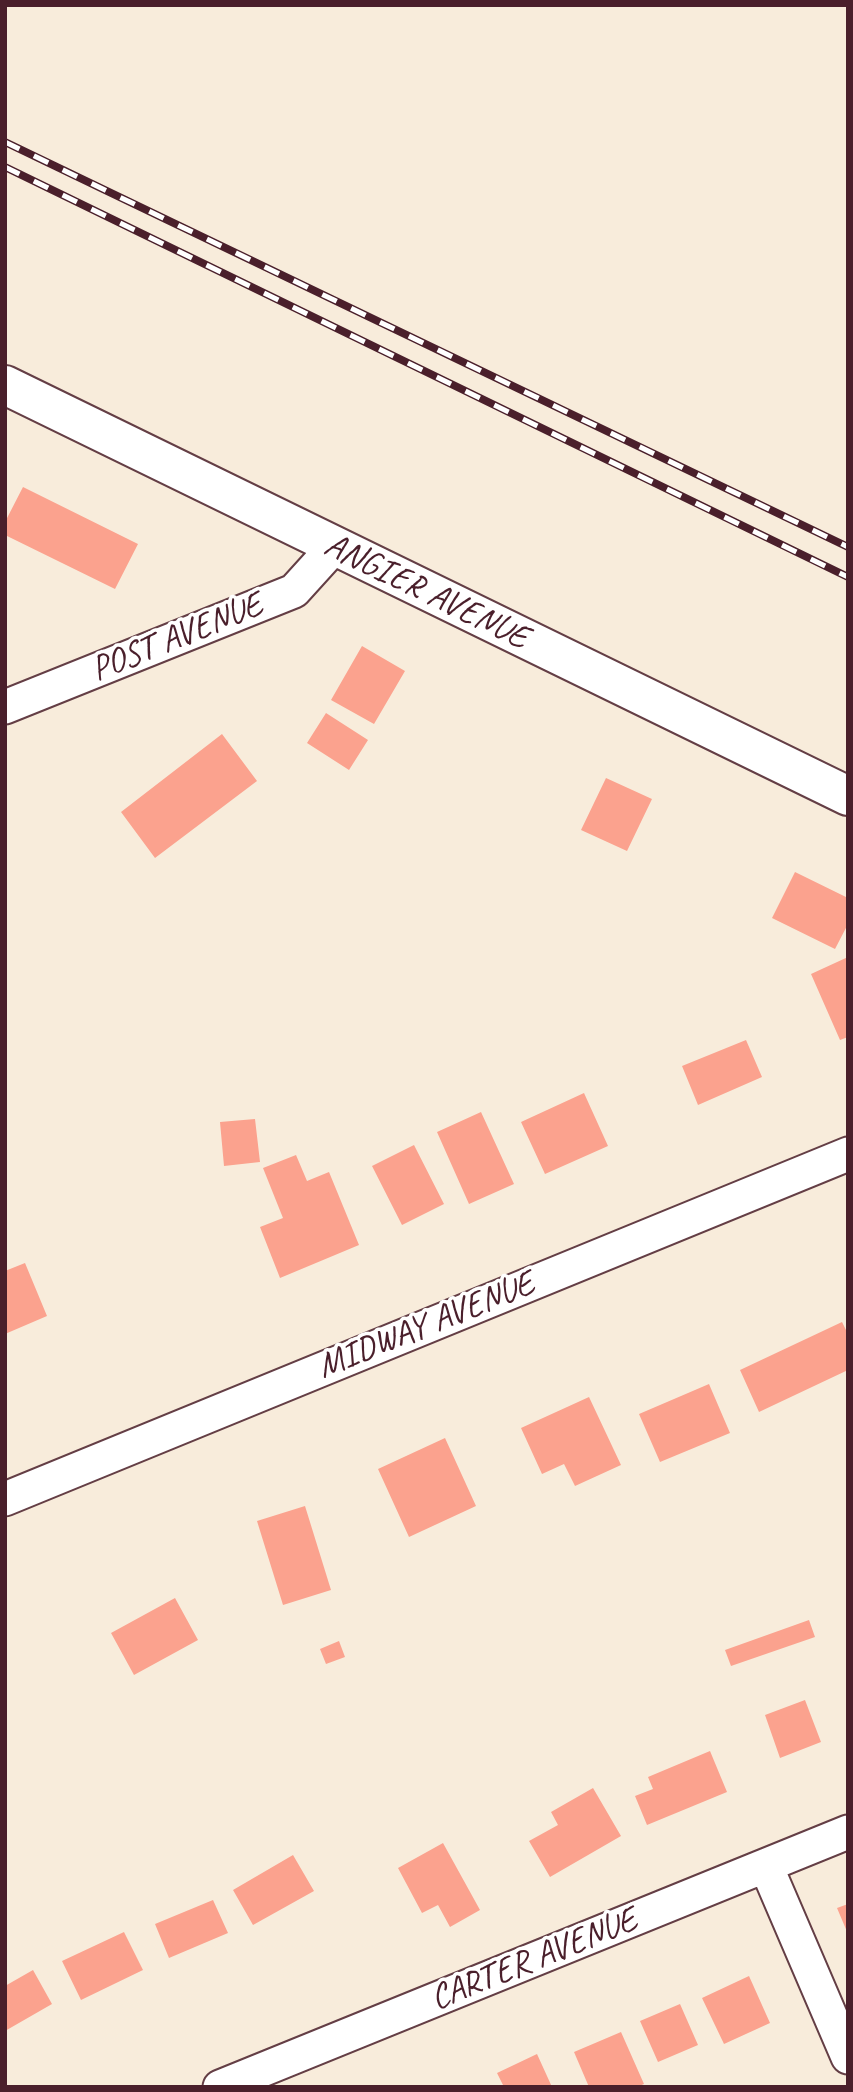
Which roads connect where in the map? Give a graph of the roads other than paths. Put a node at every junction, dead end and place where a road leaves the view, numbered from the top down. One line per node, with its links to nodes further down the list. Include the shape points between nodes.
1 (5, 385): 2 (main road, ANGIER AVENUE)
2 (333, 548): 3 (street, POST AVENUE, via 293,591); 4 (main road, ANGIER AVENUE)
3 (5, 707)
4 (848, 796)
5 (848, 1154): 6 (street, MIDWAY AVENUE)
6 (5, 1499)
7 (848, 1832): 8 (street, CARTER AVENUE)
8 (766, 1866): 9 (street); 10 (street, CARTER AVENUE)
9 (848, 2057)
10 (220, 2087)

